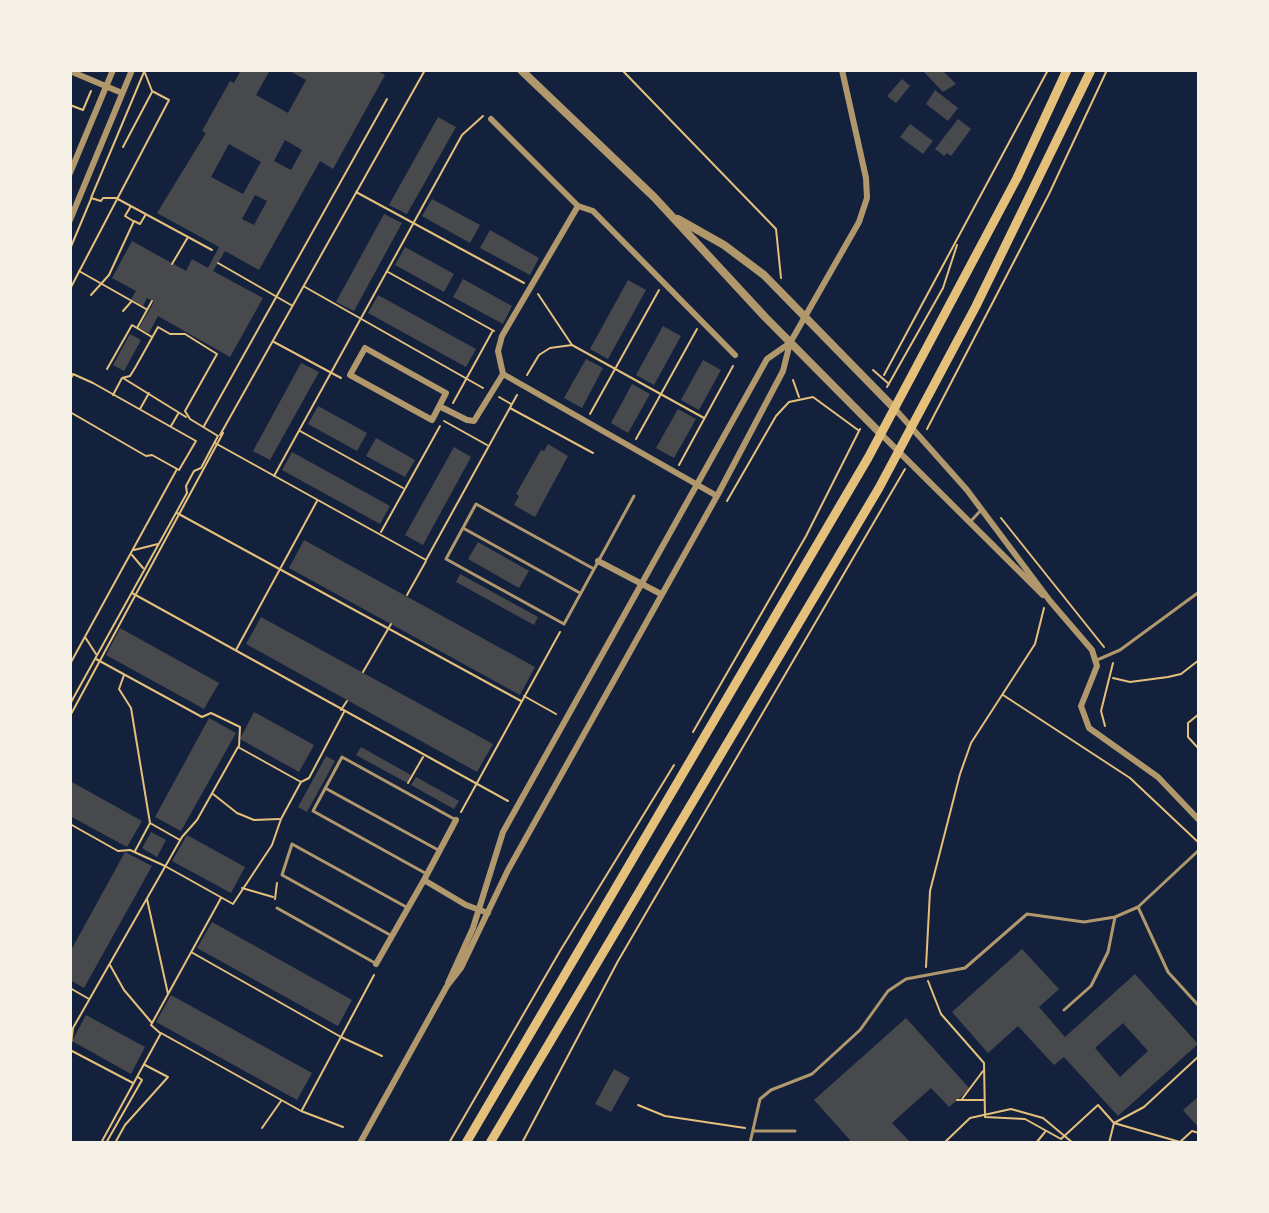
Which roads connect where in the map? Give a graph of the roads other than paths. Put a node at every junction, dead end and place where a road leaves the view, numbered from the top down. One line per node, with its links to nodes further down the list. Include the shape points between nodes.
1 (113, 70): 8 (street)
2 (132, 70): 9 (street)
3 (521, 70): 13 (street)
4 (842, 70): 15 (street, via 867,198)
5 (1067, 70): 20 (main road, via 1017,178)
6 (1091, 70): 21 (main road)
7 (70, 71): 8 (street)
8 (106, 86): 9 (street); 11 (street)
9 (122, 93): 14 (street)
10 (491, 119): 12 (street)
11 (70, 173)
12 (578, 206): 17 (street, via 593,211); 18 (street, via 502,336 498,351)
13 (671, 215): 15 (street, via 764,275); 16 (street)
14 (70, 220)
15 (806, 317): 16 (street); 20 (street)
16 (790, 343): 22 (street); 24 (street, via 767,359); 26 (street, via 783,371)
17 (735, 355)
18 (503, 374): 19 (street, via 474,421); 24 (street)
19 (439, 406): 19 (street, via 432,420 350,375 365,348 446,393)
20 (895, 409): 21 (street); 22 (main road)
21 (911, 428): 23 (main road); 27 (street)
22 (881, 434): 23 (street); 58 (main road)
23 (899, 453): 28 (street); 59 (main road)
24 (698, 484): 26 (street); 32 (street)
25 (634, 496): 30 (lane)
26 (717, 496): 35 (street)
27 (982, 509): 28 (lane); 36 (street)
28 (970, 522): 36 (street)
29 (463, 528): 31 (lane, via 476,504); 34 (lane); 34 (lane, via 446,559 564,624)
30 (598, 561): 31 (lane); 32 (street)
31 (594, 569): 34 (lane)
32 (643, 585): 35 (street); 47 (street, via 503,832)
33 (1199, 592): 37 (lane, via 1120,650)
34 (580, 593)
35 (661, 594): 48 (street)
36 (1050, 601): 37 (street)
37 (1097, 660): 40 (street, via 1081,712 1089,728 1158,777)
38 (325, 788): 39 (lane, via 342,757); 42 (lane); 43 (lane, via 313,811)
39 (456, 820): 42 (street)
40 (1199, 820)
41 (1199, 850): 44 (lane)
42 (440, 851): 43 (street)
43 (425, 877): 46 (street); 47 (street)
44 (1138, 907): 49 (lane); 53 (lane, via 1168,972)
45 (277, 908): 51 (lane)
46 (408, 908): 50 (street); 50 (lane, via 292,844 282,875)
47 (479, 910): 48 (street); 52 (street)
48 (488, 913): 52 (street)
49 (1115, 917): 54 (lane, via 1108,952 1091,986); 55 (lane, via 1084,922 1027,914 965,968 906,979 888,991 860,1030 812,1074 760,1099)
50 (392, 936): 51 (street)
51 (376, 964)
52 (447, 986): 57 (street)
53 (1198, 1005)
54 (1064, 1010)
55 (753, 1131): 56 (lane); 60 (lane)
56 (795, 1131)
57 (360, 1143)
58 (466, 1143)
59 (490, 1143)
60 (750, 1143)

